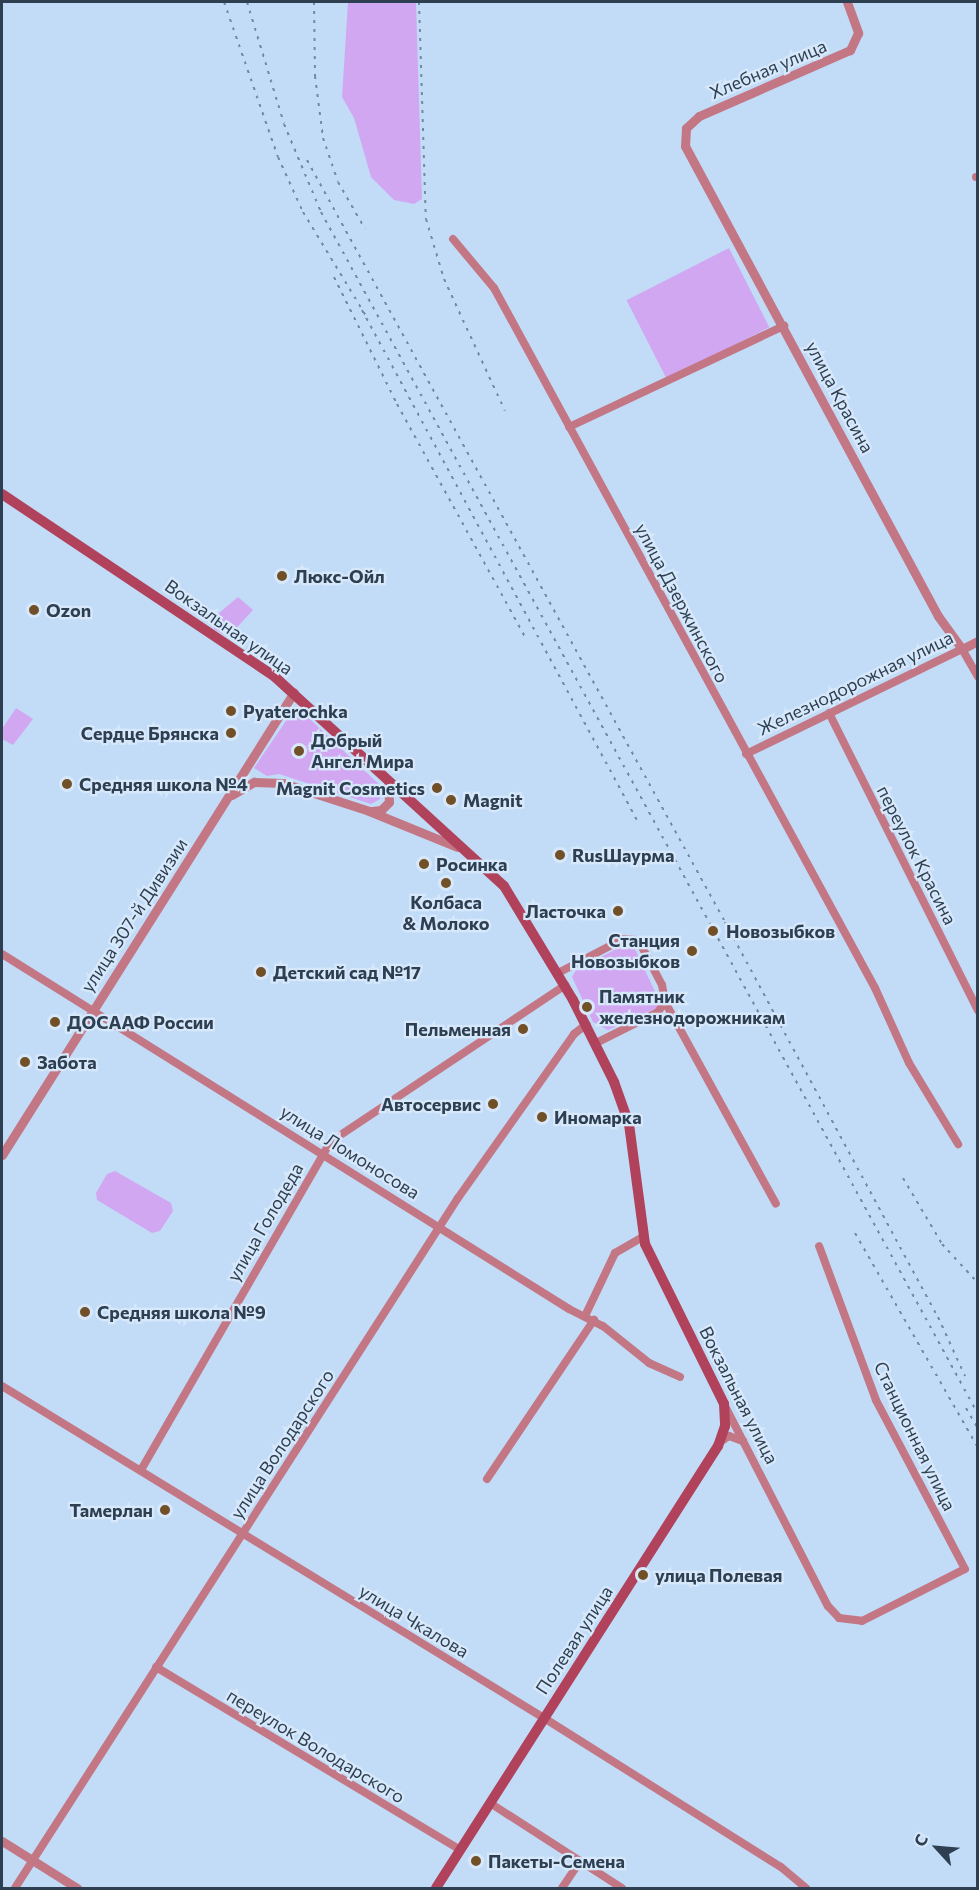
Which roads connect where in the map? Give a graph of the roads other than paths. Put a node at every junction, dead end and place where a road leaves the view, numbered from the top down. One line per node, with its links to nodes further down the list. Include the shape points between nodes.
1 (847, 2): 2 (street, Хлебная улица, via 858,33 854,46 845,54 699,116)
2 (686, 129): 4 (street, улица Красина, via 686,149)
3 (453, 239): 5 (street, улица Дзержинского, via 494,288)
4 (784, 326): 5 (street); 8 (street, улица Красина, via 938,616)
5 (569, 427): 12 (street, улица Дзержинского)
6 (2, 494): 10 (main road, Вокзальная улица, via 230,644)
7 (978, 641): 8 (street, Железнодорожная улица)
8 (962, 649): 9 (street, улица Красина); 11 (street, Железнодорожная улица)
9 (978, 677)
10 (294, 692): 13 (main road, Вокзальная улица); 14 (street, улица 307-й Дивизии)
11 (829, 714): 12 (street, Железнодорожная улица); 22 (street, переулок Красина)
12 (746, 754): 25 (street, улица Дзержинского, via 875,988 909,1063)
13 (388, 784): 15 (street, via 389,802 381,810); 16 (main road, Вокзальная улица)
14 (224, 804): 15 (street, via 247,785 273,782); 21 (street, улица 307-й Дивизии)
15 (369, 811): 16 (street, via 441,838)
16 (475, 858): 18 (main road, Вокзальная улица, via 508,891)
17 (2, 954): 21 (street, улица Ломоносова)
18 (558, 973): 19 (main road, Вокзальная улица); 20 (street, via 623,939 635,940 662,985)
19 (565, 985): 23 (main road, Вокзальная улица); 26 (street, улица Голодеда, via 335,1137)
20 (665, 1002): 24 (street, via 658,1012); 28 (street)
21 (93, 1010): 26 (street, улица Ломоносова); 27 (street, улица 307-й Дивизии)
22 (978, 1011)
23 (586, 1024): 24 (main road, Вокзальная улица); 29 (street, улица Володарского, via 570,1040)
24 (596, 1043): 30 (main road, Вокзальная улица, via 629,1124)
25 (958, 1144)
26 (322, 1152): 29 (street, улица Ломоносова); 39 (street, улица Голодеда)
27 (2, 1155)
28 (776, 1204)
29 (440, 1226): 32 (street, улица Ломоносова, via 569,1310); 41 (street, улица Володарского)
30 (643, 1237): 32 (street, via 615,1253); 36 (main road, Вокзальная улица)
31 (819, 1246): 42 (street, Станционная улица, via 876,1400)
32 (585, 1316): 33 (street, улица Ломоносова)
33 (594, 1320): 34 (street, улица Ломоносова, via 650,1363); 40 (street)
34 (680, 1377)
35 (2, 1386): 39 (street, улица Чкалова)
36 (724, 1404): 37 (street, Вокзальная улица); 38 (main road, Полевая улица, via 725,1426)
37 (744, 1442): 38 (street, via 729,1436); 42 (street, Вокзальная улица, via 828,1606 839,1618 862,1621)
38 (718, 1446): 44 (main road, Полевая улица)
39 (141, 1470): 41 (street, улица Чкалова)
40 (487, 1479)
41 (242, 1533): 43 (street, улица Володарского); 44 (street, улица Чкалова)
42 (965, 1569)
43 (156, 1667): 47 (street, переулок Володарского); 48 (street, улица Володарского)
44 (544, 1718): 45 (main road, Полевая улица); 55 (street, улица Чкалова, via 787,1871)
45 (489, 1803): 47 (main road, Полевая улица); 49 (street)
46 (2, 1841): 48 (street)
47 (460, 1850): 52 (main road, Полевая улица)
48 (33, 1861): 50 (street, улица Володарского); 51 (street)
49 (580, 1861): 53 (street); 54 (street)
50 (15, 1888)
51 (76, 1888)
52 (436, 1888)
53 (562, 1888)
54 (622, 1888)
55 (806, 1888)

